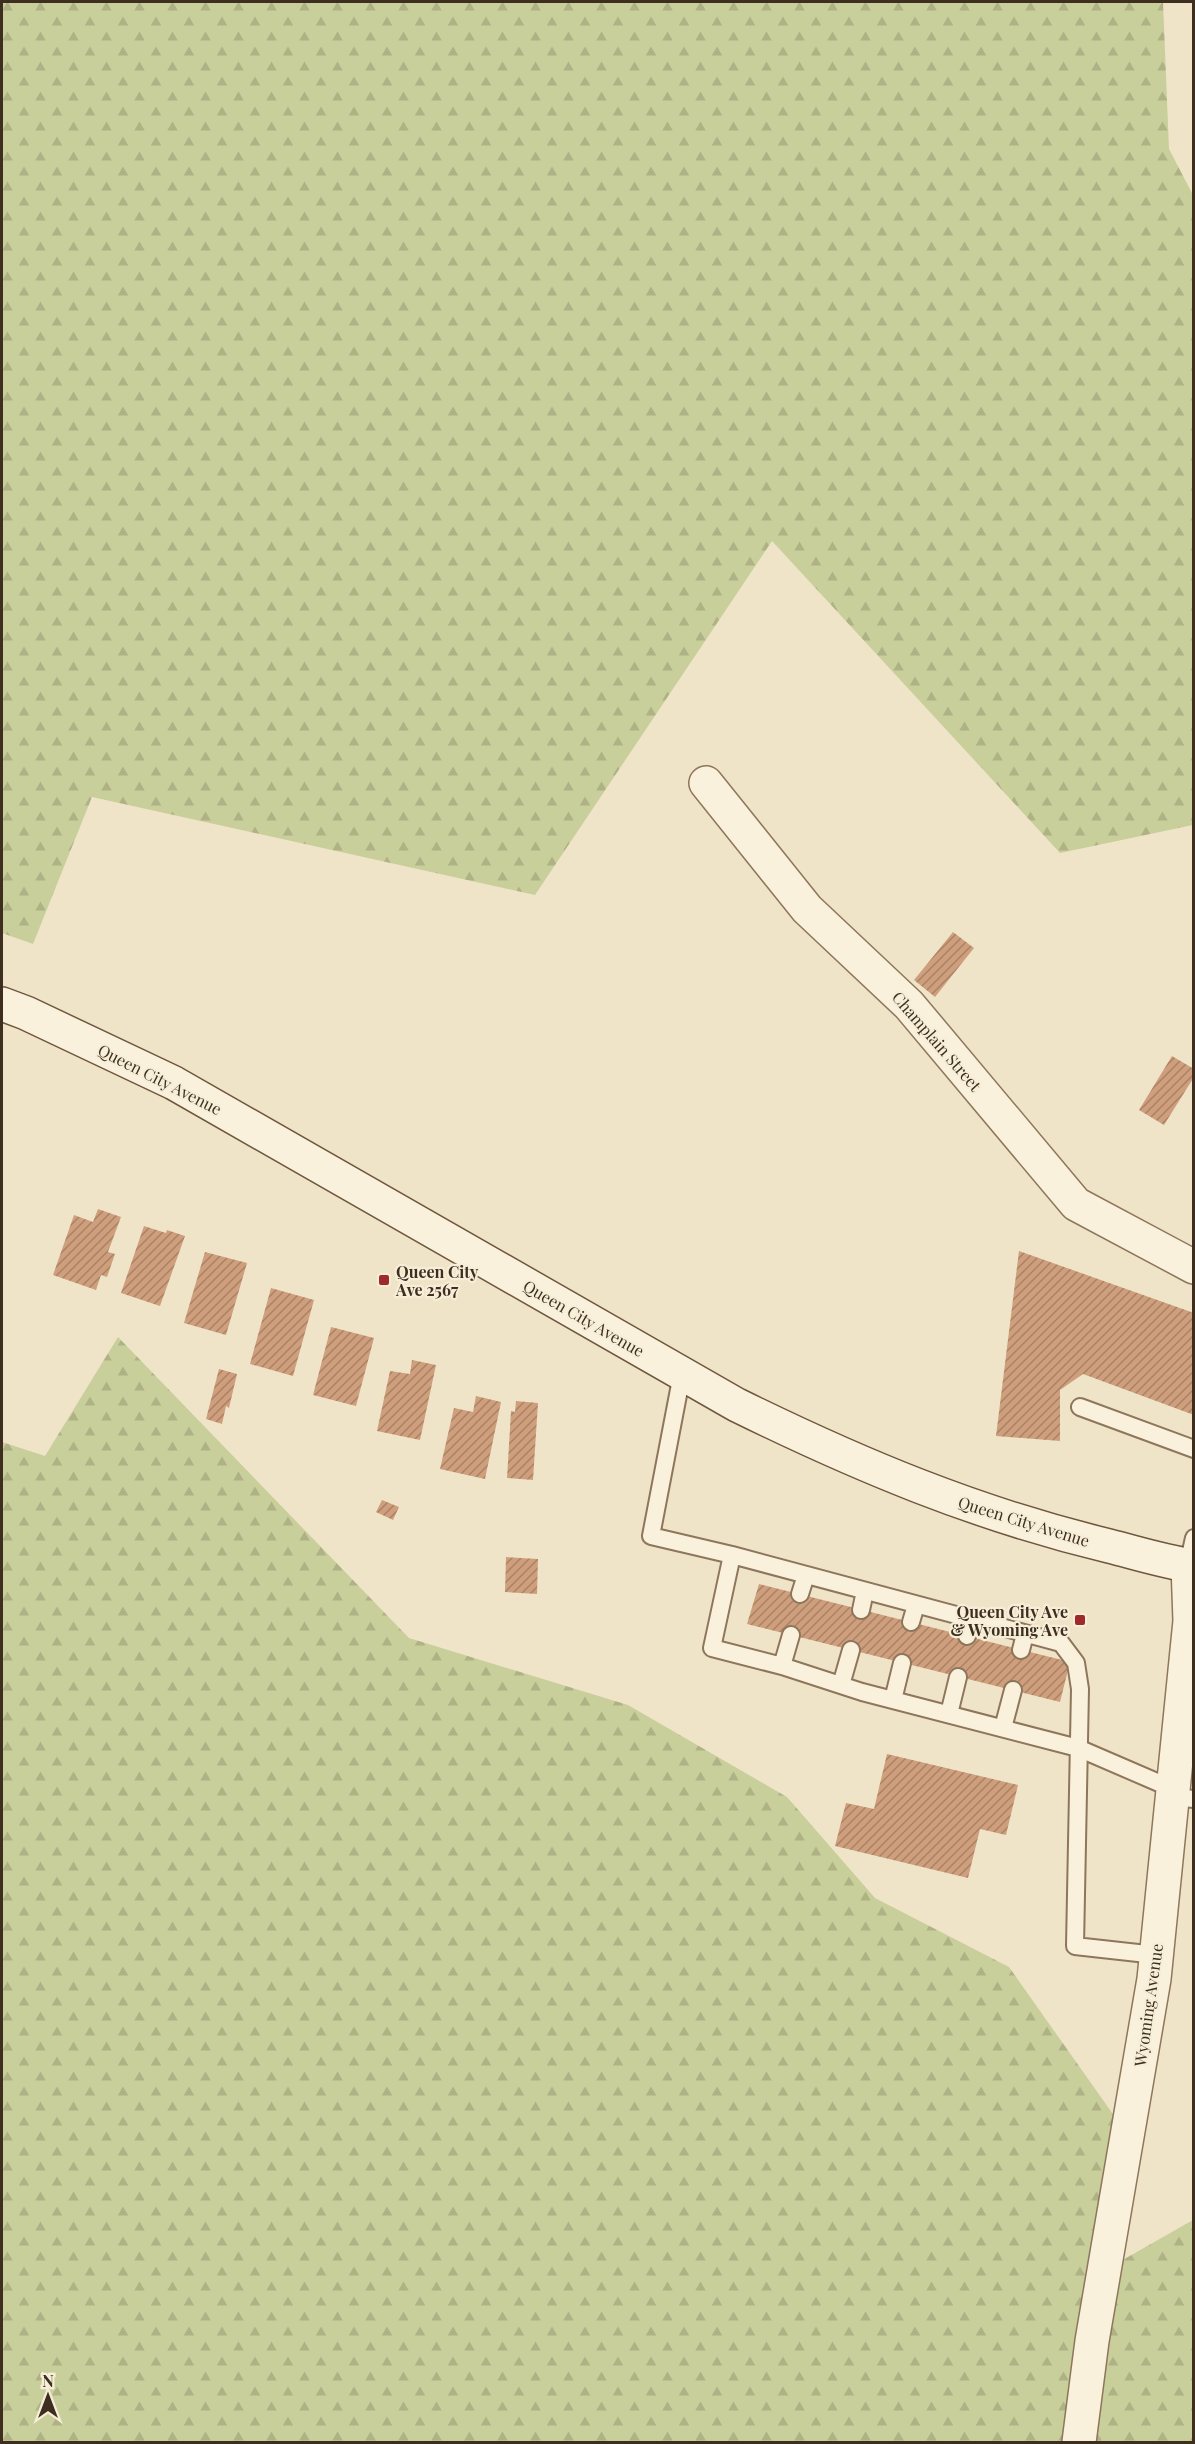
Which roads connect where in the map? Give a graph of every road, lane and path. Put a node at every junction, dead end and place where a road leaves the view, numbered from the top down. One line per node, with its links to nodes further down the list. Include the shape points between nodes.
1 (706, 783): 3 (street, Champlain Street, via 807,909 909,1005 1076,1204)
2 (2, 1005): 4 (street, Queen City Avenue, via 174,1083)
3 (1194, 1267)
4 (682, 1374): 7 (lane, via 651,1536); 8 (street, Queen City Avenue, via 822,1447 914,1485 1040,1529)
5 (1080, 1407): 6 (lane)
6 (1194, 1449)
7 (732, 1556): 9 (lane); 18 (lane, via 712,1648)
8 (1192, 1557): 19 (street, Wyoming Avenue)
9 (806, 1575): 10 (lane); 11 (lane)
10 (865, 1591): 12 (lane); 13 (lane)
11 (800, 1594)
12 (916, 1605): 14 (lane); 26 (lane, via 969,1628 1023,1642 1061,1643 1076,1663 1080,1689)
13 (861, 1610)
14 (911, 1622)
15 (791, 1635): 18 (lane)
16 (851, 1650): 21 (lane)
17 (902, 1663): 23 (lane)
18 (782, 1666): 21 (lane)
19 (1189, 1675): 27 (street, Wyoming Avenue)
20 (958, 1677): 24 (lane)
21 (841, 1685): 23 (lane)
22 (1013, 1690): 25 (lane)
23 (892, 1700): 24 (lane)
24 (949, 1714): 25 (lane)
25 (1004, 1728): 26 (lane)
26 (1078, 1748): 27 (lane); 28 (lane, via 1076,1946)
27 (1180, 1795): 28 (street, Wyoming Avenue)
28 (1156, 1955): 29 (street, Wyoming Avenue)
29 (1079, 2442)

